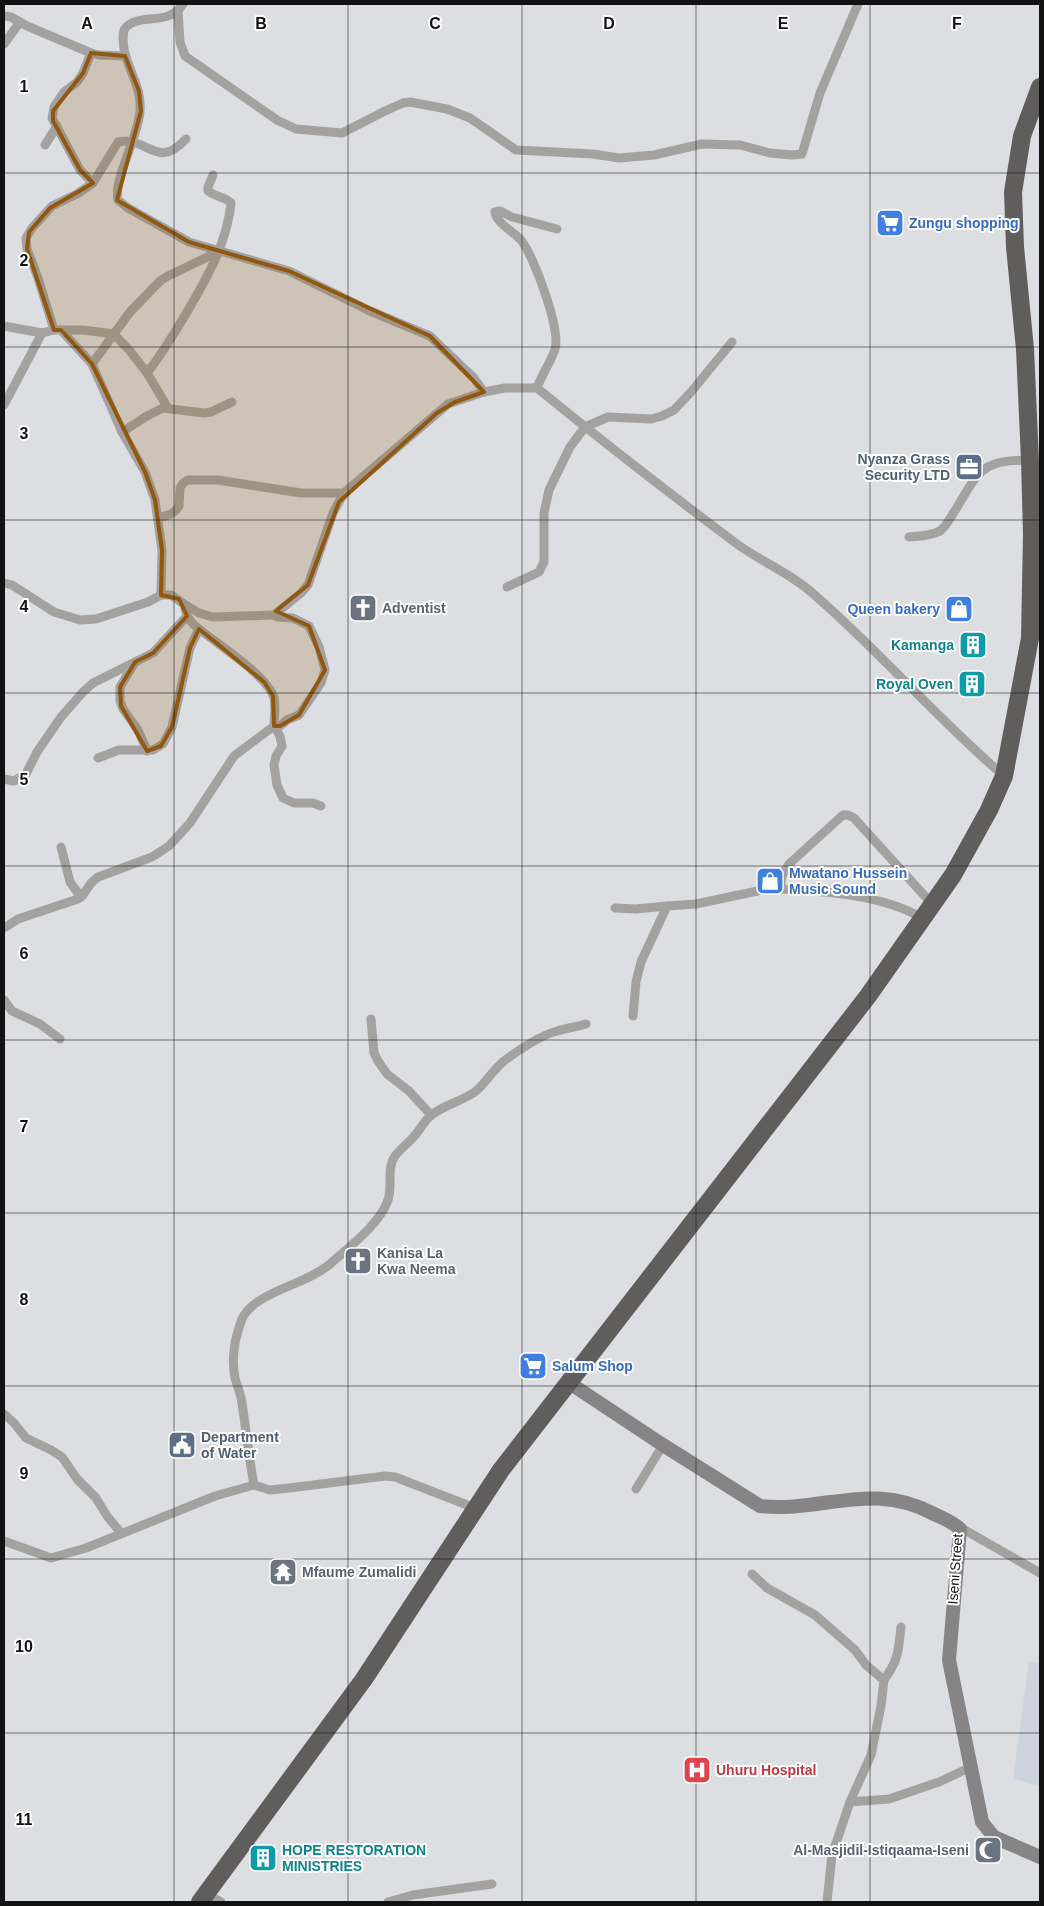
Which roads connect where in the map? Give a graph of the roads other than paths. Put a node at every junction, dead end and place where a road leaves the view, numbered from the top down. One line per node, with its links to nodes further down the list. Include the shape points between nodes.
1 (858, 4): 2 (street, via 820,93 802,154 770,153 740,145 702,144 654,155 619,158 516,150 470,118 410,102 385,111 342,134 296,129 277,120 186,56 180,42)
2 (180, 7): 7 (street, via 164,18 127,25 123,32)
3 (4, 16): 4 (street)
4 (20, 22): 5 (street); 6 (street)
5 (4, 44)
6 (91, 53): 7 (street); 9 (street, via 83,73 53,109 52,120)
7 (125, 56): 11 (street, via 140,96 141,111)
8 (1040, 87): 31 (highway, via 1022,136 1013,192)
9 (56, 126): 12 (street); 14 (street, via 80,170)
10 (186, 139): 11 (street, via 175,150 163,153)
11 (132, 142): 14 (street, via 117,143); 16 (street, via 118,186 118,200 184,240)
12 (45, 145)
13 (213, 175): 16 (street, via 208,191 231,203)
14 (93, 182): 18 (street, via 52,206 26,238 27,249)
15 (557, 229): 24 (street, via 495,212 526,247 541,281 554,330 555,348)
16 (220, 251): 20 (street, via 160,281); 23 (street, via 165,350); 25 (street, via 290,271 370,311 430,336 474,378)
17 (4, 326): 19 (street)
18 (57, 330): 19 (street); 20 (street); 22 (street)
19 (42, 333): 27 (street)
20 (114, 334): 22 (street); 23 (street)
21 (732, 342): 29 (street, via 674,410 651,419 608,417)
22 (92, 364): 30 (street)
23 (147, 373): 28 (street)
24 (537, 388): 25 (street); 29 (street)
25 (484, 392): 32 (street, via 448,404)
26 (232, 402): 28 (street, via 204,413)
27 (4, 405)
28 (168, 408): 30 (street, via 147,416)
29 (585, 427): 37 (street, via 570,448 549,490 544,514 542,568); 47 (street, via 739,545 808,590 976,753)
30 (122, 432): 33 (street, via 145,472)
31 (1030, 460): 34 (highway); 35 (street, via 992,463 972,481 947,524 932,534)
32 (344, 493): 33 (street, via 302,493 218,480 188,480 180,488 176,510); 40 (street, via 333,513 308,585)
33 (158, 518): 38 (street, via 163,558)
34 (1036, 532): 47 (highway, via 1030,638)
35 (909, 537)
36 (4, 583): 38 (street, via 54,612 80,620 96,619)
37 (507, 587)
38 (161, 595): 39 (street, via 174,596)
39 (184, 604): 40 (street, via 213,617); 41 (street)
40 (274, 615): 44 (street, via 292,618 309,626 325,670 321,683 299,715)
41 (187, 616): 42 (street); 43 (street, via 153,653)
42 (199, 629): 44 (street, via 269,688 275,702); 45 (street, via 190,648 169,735 161,746)
43 (136, 662): 45 (street, via 120,687 120,703); 48 (street, via 93,682 61,717 26,774 14,781)
44 (274, 726): 49 (street, via 282,746 274,764 283,798 294,803); 52 (street, via 234,756 190,823 169,846 152,857 98,876)
45 (147, 751): 46 (street, via 114,751)
46 (98, 758)
47 (1004, 776): 55 (highway, via 953,875)
48 (4, 779)
49 (321, 806)
50 (62, 847): 52 (street, via 70,882)
51 (780, 889): 53 (street); 55 (street, via 860,896 909,910); 55 (street, via 782,876 789,864 848,815 854,818)
52 (81, 897): 56 (street, via 18,919)
53 (667, 906): 54 (street); 59 (street, via 641,962)
54 (615, 908)
55 (927, 911): 64 (highway, via 868,996)
56 (4, 928)
57 (4, 1000): 58 (street)
58 (8, 1011): 62 (street, via 40,1024)
59 (633, 1016)
60 (371, 1019): 63 (street, via 374,1053 378,1062)
61 (586, 1024): 63 (street, via 544,1036 504,1061 461,1101)
62 (60, 1039)
63 (431, 1115): 67 (street, via 395,1157 390,1170 388,1200 374,1222 328,1266 309,1279 258,1300 243,1317 235,1339 233,1363 242,1400)
64 (568, 1382): 66 (street, Iseni Street); 69 (highway)
65 (4, 1414): 71 (street, via 26,1438 62,1457)
66 (663, 1445): 68 (street); 70 (street, Iseni Street, via 760,1506 776,1508 846,1499 884,1498 927,1510)
67 (254, 1485): 69 (street, via 270,1490 395,1476); 71 (street, via 215,1496)
68 (636, 1489)
69 (475, 1508): 81 (highway, via 364,1679)
70 (956, 1525): 73 (street); 77 (street, Iseni Street, via 960,1529 960,1539 949,1660)
71 (121, 1533): 72 (street, via 51,1558)
72 (4, 1541)
73 (1040, 1573)
74 (752, 1574): 76 (street, via 767,1588 815,1615)
75 (901, 1627): 76 (street, via 895,1665)
76 (884, 1680): 78 (street, via 871,1755)
77 (971, 1767): 78 (street, via 940,1782 889,1798); 79 (street, Iseni Street, via 982,1822 987,1830 994,1837)
78 (850, 1802): 83 (street, via 832,1855)
79 (1040, 1857)
80 (492, 1884): 82 (street)
81 (209, 1899)
82 (388, 1902)
83 (827, 1902)

